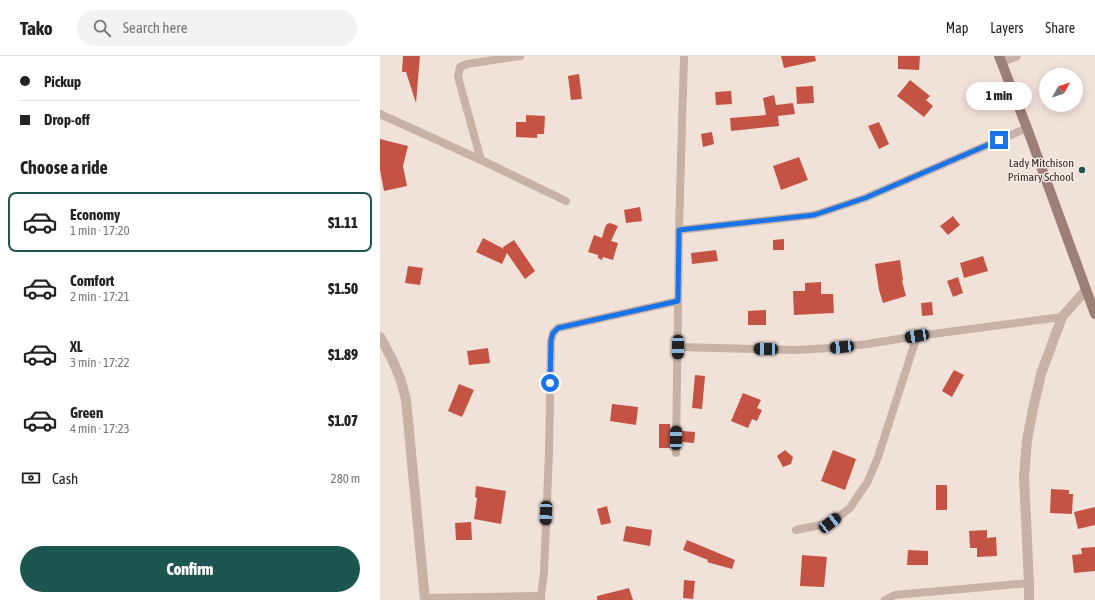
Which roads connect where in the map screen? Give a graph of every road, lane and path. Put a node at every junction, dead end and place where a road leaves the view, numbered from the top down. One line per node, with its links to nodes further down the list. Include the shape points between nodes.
1 (520, 56): 7 (lane, via 460,67 458,77)
2 (684, 56): 9 (lane)
3 (1016, 56): 4 (street)
4 (1000, 58): 6 (main road)
5 (380, 114): 7 (lane)
6 (1027, 128): 9 (lane, via 865,198 814,215); 10 (main road)
7 (481, 160): 8 (lane)
8 (566, 201)
9 (679, 230): 11 (lane)
10 (1086, 290): 12 (main road); 13 (street)
11 (678, 301): 16 (lane); 20 (lane, via 558,328 553,333)
12 (1095, 314)
13 (1062, 317): 14 (lane); 19 (street, via 1041,374 1027,440 1024,477)
14 (917, 336): 16 (lane, via 866,344 795,350); 18 (lane, via 868,481 850,508 830,523)
15 (380, 337): 21 (street, via 400,378 406,399)
16 (678, 347): 17 (lane)
17 (676, 453)
18 (796, 530)
19 (1029, 583): 22 (lane, via 895,595); 23 (street)
20 (541, 598): 21 (lane)
21 (425, 599)
22 (885, 600)
23 (1028, 600)

